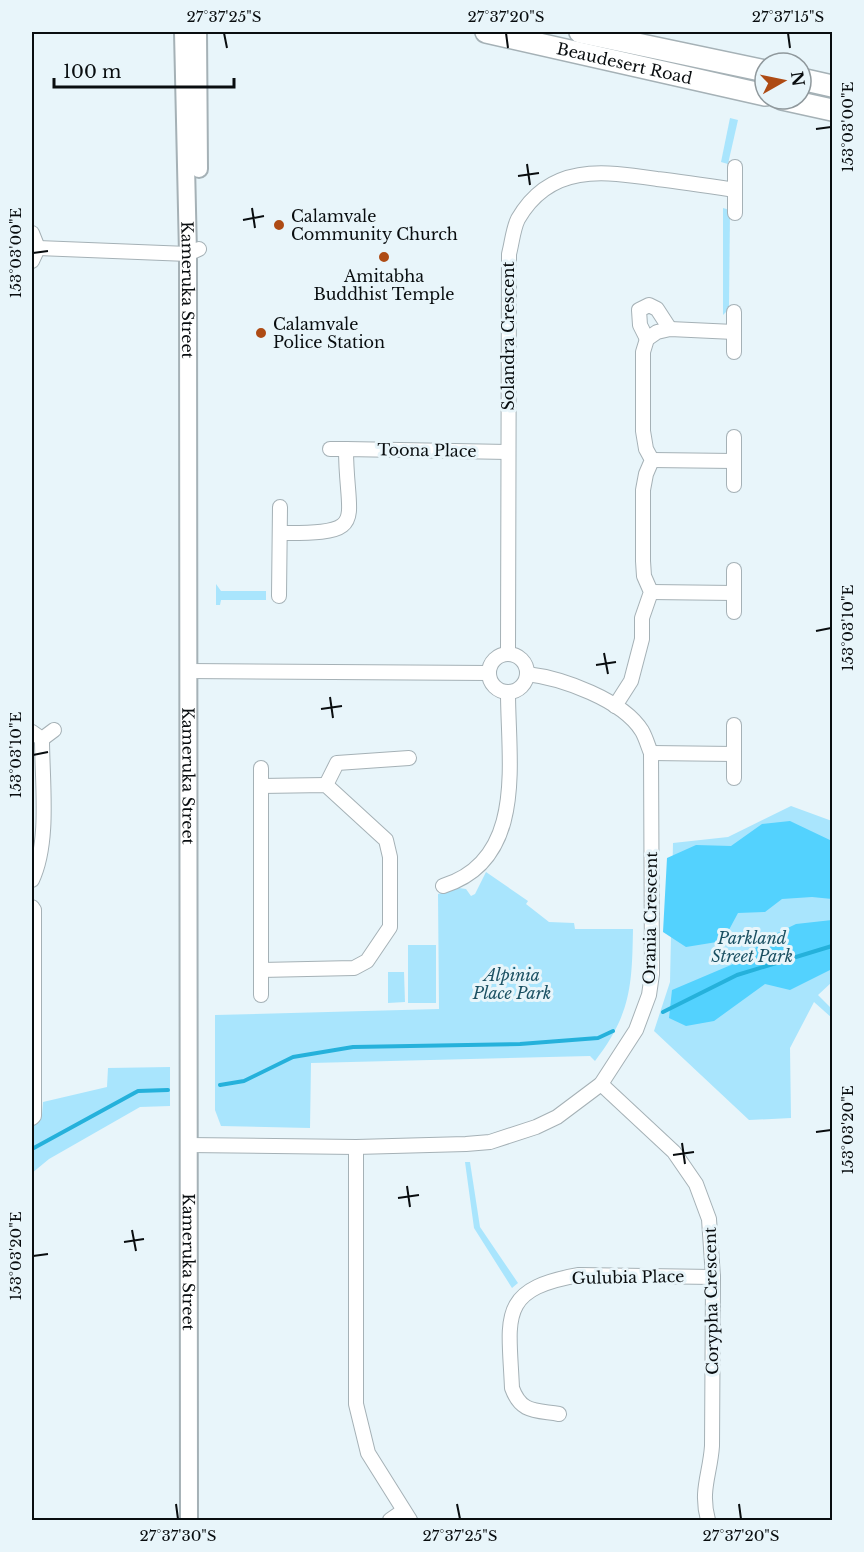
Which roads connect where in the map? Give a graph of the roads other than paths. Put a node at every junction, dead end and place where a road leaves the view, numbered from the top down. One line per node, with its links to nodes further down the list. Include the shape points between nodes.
1 (183, 32): 16 (street, Kameruka Street)
2 (198, 32): 16 (street, Kameruka Street)
3 (486, 32): 8 (highway, Beaudesert Road)
4 (580, 32): 5 (highway, Beaudesert Road)
5 (753, 68)
6 (813, 82): 7 (highway)
7 (832, 86)
8 (753, 92)
9 (813, 106): 10 (highway)
10 (832, 110)
11 (735, 167): 12 (street)
12 (735, 190): 13 (street); 26 (street, Solandra Crescent, via 586,172 560,180 536,195 518,220 509,254)
13 (735, 213)
14 (32, 233): 15 (street)
15 (38, 248): 16 (street); 17 (street)
16 (193, 251): 38 (street, Kameruka Street)
17 (32, 261)
18 (734, 312): 20 (street)
19 (670, 329): 20 (street); 21 (street); 21 (street, via 657,309 649,305 639,310 640,325)
20 (734, 332): 22 (street)
21 (647, 339): 27 (street, via 643,431)
22 (734, 352)
23 (734, 437): 28 (street)
24 (330, 449): 25 (street, Toona Place)
25 (346, 449): 26 (street, Toona Place); 31 (street, via 351,507 346,523 335,531)
26 (508, 452): 37 (street, Solandra Crescent)
27 (652, 460): 28 (street); 33 (street, via 643,490 644,576)
28 (734, 461): 29 (street)
29 (734, 485)
30 (280, 507): 31 (street)
31 (280, 533): 35 (street)
32 (734, 570): 34 (street)
33 (651, 592): 34 (street); 42 (street, via 642,618 642,639 631,681)
34 (734, 593): 36 (street)
35 (279, 596)
36 (734, 612)
37 (508, 654): 39 (street, via 496,658); 40 (street, via 524,662)
38 (193, 671): 39 (street); 60 (street, Kameruka Street)
39 (489, 674): 41 (street, via 496,689)
40 (527, 674): 41 (street, via 519,689); 42 (street, Orania Crescent, via 579,687)
41 (508, 693): 54 (street, via 508,803 502,832 488,857 475,869 461,880)
42 (615, 706): 46 (street, Orania Crescent, via 641,730)
43 (734, 725): 47 (street)
44 (54, 730): 45 (street)
45 (37, 735): 53 (street, via 40,846)
46 (651, 753): 47 (street); 58 (street, Orania Crescent, via 649,995 636,1030)
47 (734, 754): 50 (street)
48 (409, 758): 51 (street, via 337,763)
49 (261, 768): 52 (street)
50 (734, 778)
51 (326, 785): 52 (street); 56 (street, via 386,840 390,857 390,927 367,961 354,968)
52 (261, 786): 56 (street)
53 (32, 880)
54 (443, 886)
55 (32, 907): 59 (street)
56 (261, 970): 57 (street)
57 (261, 995)
58 (601, 1084): 61 (street, Orania Crescent, via 557,1117 490,1142); 62 (street, Corypha Crescent, via 674,1152 696,1184 709,1219)
59 (32, 1118)
60 (193, 1145): 61 (street, Orania Crescent); 65 (street, Kameruka Street); 66 (street, Kameruka Street)
61 (356, 1147): 64 (street, via 356,1404 368,1453)
62 (713, 1276): 63 (street, Gulubia Place, via 579,1275 561,1278 522,1295 511,1310 512,1388 525,1408); 68 (street, Corypha Crescent, via 712,1446 703,1492)
63 (559, 1414)
64 (406, 1516): 67 (street)
65 (189, 1521)
66 (199, 1521)
67 (390, 1521)
68 (708, 1521)

